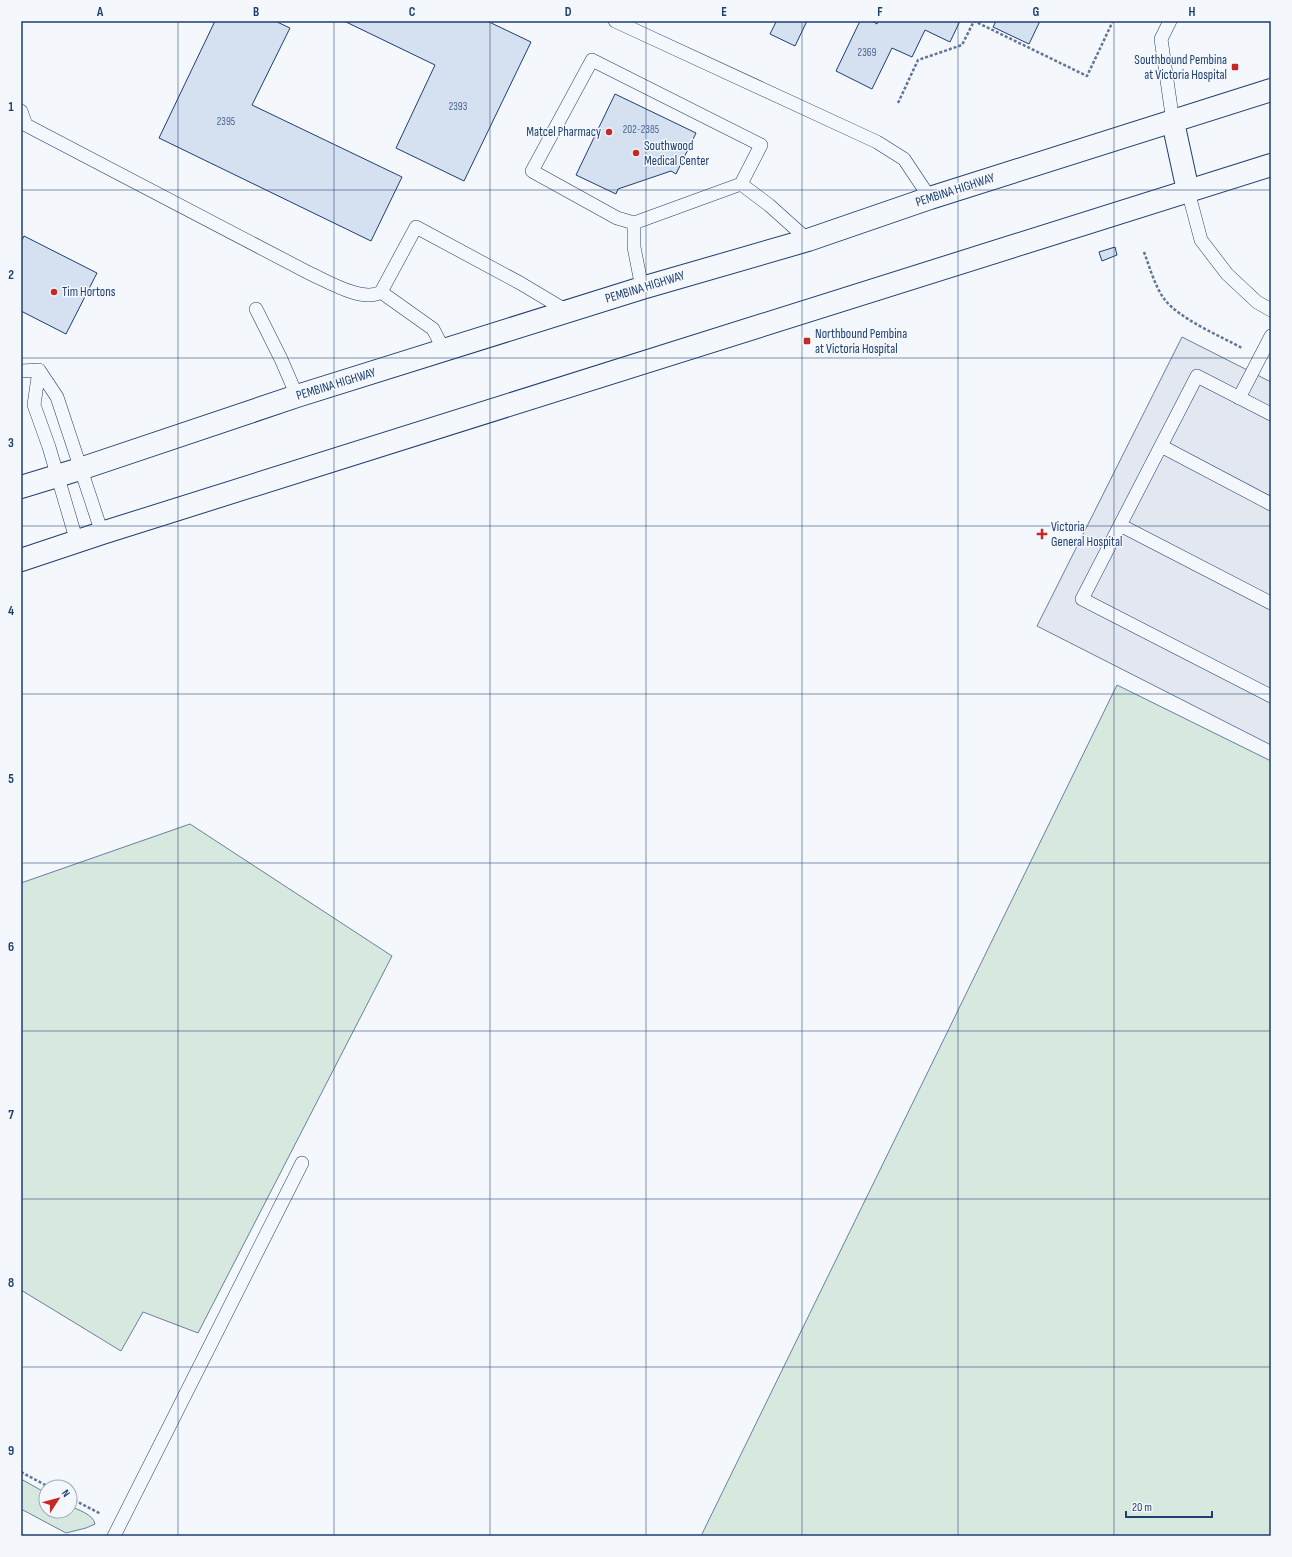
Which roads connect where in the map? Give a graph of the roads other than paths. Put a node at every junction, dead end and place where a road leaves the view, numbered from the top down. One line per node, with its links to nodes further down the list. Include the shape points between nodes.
1 (615, 21): 9 (lane, via 877,142 904,159)
2 (1170, 21): 5 (lane, via 1161,39)
3 (1271, 90): 5 (main road, PEMBINA HIGHWAY)
4 (21, 111): 13 (lane, via 26,125 309,273 357,294 375,296)
5 (1173, 122): 8 (main road); 9 (main road, PEMBINA HIGHWAY)
6 (1271, 165): 8 (main road)
7 (741, 184): 10 (lane); 10 (lane, via 761,145 592,60 532,171 617,218); 11 (lane)
8 (1188, 191): 15 (lane, via 1201,240 1227,274 1257,302); 30 (main road)
9 (930, 198): 11 (main road, PEMBINA HIGHWAY)
10 (634, 223): 12 (lane, via 634,247)
11 (808, 240): 12 (main road, PEMBINA HIGHWAY)
12 (642, 288): 16 (main road, PEMBINA HIGHWAY)
13 (381, 292): 16 (lane, via 416,227); 18 (lane, via 433,329)
14 (256, 309): 21 (lane)
15 (1271, 310)
16 (567, 311): 18 (main road, PEMBINA HIGHWAY)
17 (1271, 336): 22 (lane)
18 (444, 350): 21 (main road, PEMBINA HIGHWAY)
19 (39, 370): 20 (lane); 25 (lane, via 57,397); 26 (lane, via 34,405)
20 (21, 371)
21 (297, 396): 25 (main road, PEMBINA HIGHWAY)
22 (1239, 398): 23 (lane); 24 (lane, via 1197,376)
23 (1271, 414)
24 (1161, 446): 28 (lane); 29 (lane)
25 (80, 469): 26 (main road, PEMBINA HIGHWAY); 30 (lane)
26 (57, 476): 27 (main road, PEMBINA HIGHWAY); 31 (lane)
27 (21, 487)
28 (1271, 504)
29 (1120, 525): 33 (lane); 34 (lane, via 1082,599)
30 (102, 533): 31 (main road)
31 (77, 542): 32 (main road)
32 (21, 560)
33 (1271, 603)
34 (1271, 696)
35 (302, 1163): 36 (lane)
36 (114, 1536)

